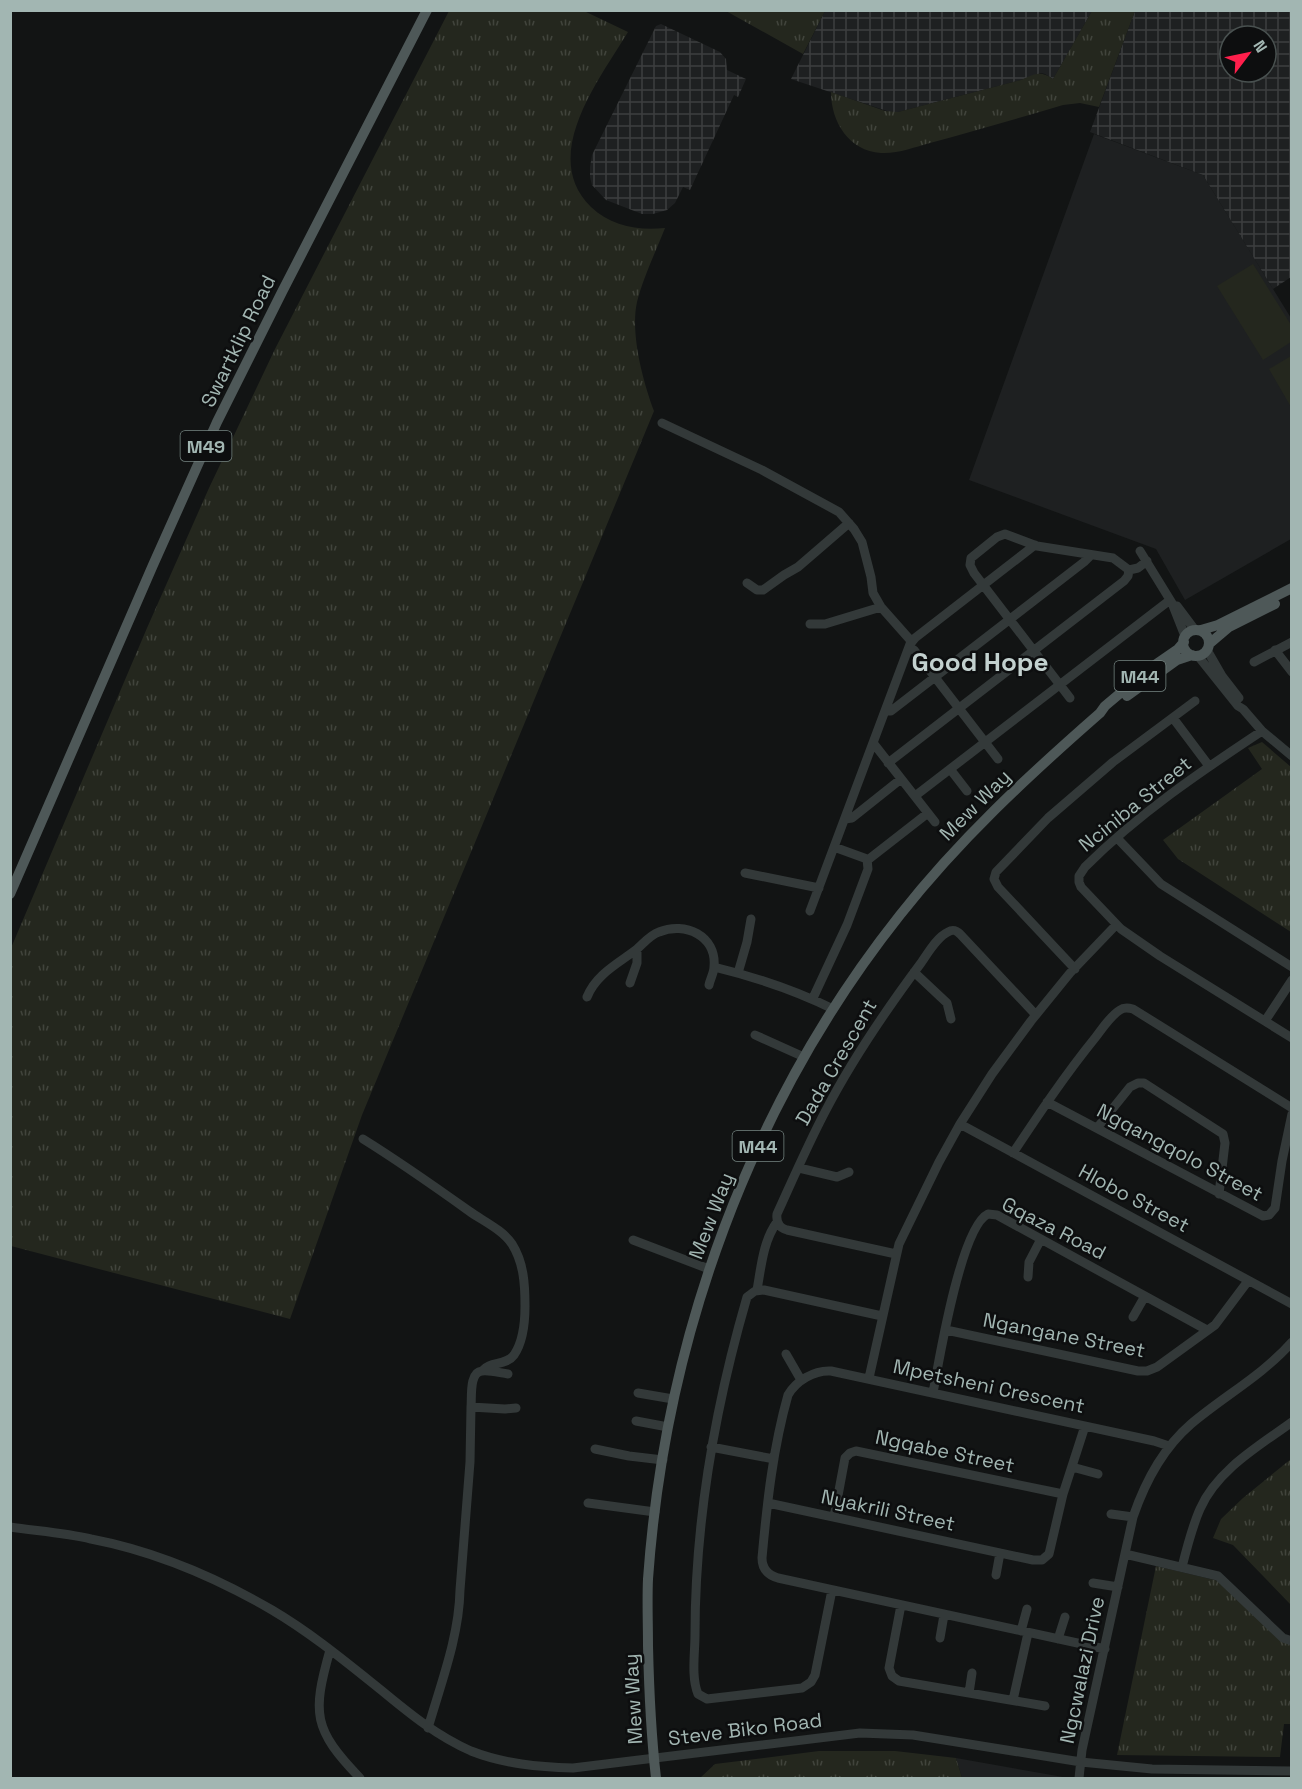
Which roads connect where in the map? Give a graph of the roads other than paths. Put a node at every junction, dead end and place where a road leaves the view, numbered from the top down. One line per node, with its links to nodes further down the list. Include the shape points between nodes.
1 (427, 10): 52 (main road, Swartklip Road / M49, via 222,413)
2 (662, 423): 3 (street, via 762,470 839,512)
3 (849, 523): 9 (street, via 798,567 763,590); 14 (street, via 862,542 873,593)
4 (1035, 545): 6 (street); 10 (street); 10 (street, via 1001,534 972,556 971,569)
5 (1140, 550): 7 (street)
6 (1091, 555): 8 (street, via 1115,559); 15 (street)
7 (1147, 561): 8 (street); 13 (street)
8 (1129, 570): 21 (street, via 1124,581)
9 (747, 583)
10 (983, 586): 15 (street); 19 (street)
11 (1292, 588): 17 (main road, Mew Way / M44, via 1218,626)
12 (1292, 596): 22 (main road, Mew Way / M44, via 1229,627)
13 (1171, 601): 17 (street, via 1177,605); 26 (street)
14 (881, 607): 16 (street, via 825,624); 19 (street)
15 (1009, 620): 21 (street); 25 (street)
16 (810, 624)
17 (1191, 634): 22 (main road, M44, via 1186,650); 22 (main road, via 1208,636); 31 (main road, Mew Way / M44)
18 (1292, 642): 20 (street)
19 (910, 645): 25 (street); 30 (street)
20 (1275, 650): 23 (street); 24 (street)
21 (1034, 651): 26 (street); 29 (street)
22 (1202, 651): 31 (main road, Mew Way / M44, via 1177,660); 33 (street)
23 (1254, 662)
24 (1292, 672)
25 (935, 677): 29 (street); 30 (street)
26 (1060, 685): 27 (street); 34 (street)
27 (1070, 698)
28 (1195, 701): 32 (street)
29 (959, 709): 34 (street); 38 (street)
30 (886, 711): 35 (street)
31 (1100, 713): 67 (main road, Mew Way / M44, via 1007,797 943,863)
32 (1173, 718): 39 (street); 59 (street, via 1056,811 994,876 998,887)
33 (1262, 731): 36 (street); 39 (street, Nciniba Street)
34 (985, 742): 37 (street); 40 (street)
35 (874, 744): 38 (street); 45 (street)
36 (1292, 756)
37 (998, 759)
38 (888, 763): 41 (street)
39 (1209, 766): 47 (street, Nciniba Street)
40 (950, 769): 42 (street); 43 (street)
41 (901, 779): 43 (street); 45 (street, via 852,818)
42 (967, 791)
43 (915, 796): 44 (street)
44 (928, 813): 46 (street); 49 (street)
45 (845, 819): 48 (street)
46 (935, 822)
47 (1117, 838): 55 (street, Nciniba Street, via 1085,867 1079,879 1083,890); 58 (street, via 1161,884)
48 (834, 847): 49 (street); 51 (street)
49 (867, 859): 66 (street, via 868,869 847,925)
50 (745, 873): 51 (street)
51 (819, 888): 53 (street)
52 (10, 894)
53 (810, 910)
54 (750, 919): 61 (street)
55 (1116, 925): 59 (street); 70 (street, Nciniba Street)
56 (637, 949): 57 (street, via 659,931 686,928 709,944); 63 (street); 65 (street, via 616,963 591,987)
57 (714, 967): 61 (street); 64 (street)
58 (1292, 967)
59 (1075, 969): 68 (street)
60 (914, 972): 68 (street, Dada Crescent, via 944,935 955,930); 69 (street, via 947,1003); 81 (street, Dada Crescent, via 857,1055)
61 (738, 973): 66 (street)
62 (1292, 980): 70 (street)
63 (630, 983)
64 (709, 985)
65 (587, 997)
66 (813, 999): 67 (street)
67 (833, 1009): 73 (main road, Mew Way / M44)
68 (1036, 1015): 77 (street)
69 (951, 1019)
70 (1265, 1021): 72 (street, Nciniba Street)
71 (755, 1035): 73 (street)
72 (1292, 1038)
73 (804, 1057): 88 (main road, Mew Way / M44, via 758,1144)
74 (1047, 1102): 75 (street, via 1111,1018 1126,1008); 78 (street, Ngqangqolo Street); 80 (street)
75 (1292, 1108)
76 (1292, 1114): 83 (street, Ngqangqolo Street, via 1271,1213 1260,1216)
77 (960, 1124): 80 (street, Hlobo Street); 87 (street)
78 (1097, 1128): 83 (street, Ngqangqolo Street); 83 (street, via 1131,1087 1144,1083 1223,1134)
79 (363, 1139): 100 (street, via 504,1235 517,1253 525,1294 518,1348 504,1363)
80 (1013, 1153): 90 (street, Hlobo Street)
81 (799, 1168): 82 (street, via 837,1177); 84 (street, Dada Crescent, via 777,1214)
82 (849, 1172)
83 (1219, 1194)
84 (777, 1222): 87 (street, via 787,1230); 91 (street, Dada Crescent, via 766,1249)
85 (1041, 1239): 89 (street, via 1029,1262); 92 (street, Gqaza Road); 96 (street, Gqaza Road, via 997,1215 982,1217 960,1265)
86 (633, 1240): 88 (street)
87 (896, 1254): 94 (street)
88 (709, 1269): 106 (main road, Mew Way / M44)
89 (1028, 1277)
90 (1248, 1281): 93 (street, Hlobo Street); 97 (street, Ngangane Street, via 1218,1322)
91 (758, 1290): 94 (street); 114 (street, via 747,1297)
92 (1145, 1296): 95 (street); 97 (street, Gqaza Road)
93 (1292, 1304)
94 (882, 1316): 102 (street)
95 (1133, 1317)
96 (946, 1330): 97 (street, Ngangane Street, via 1142,1371 1157,1367); 105 (street, Gqaza Road)
97 (1207, 1330)
98 (1292, 1342): 113 (street, Ngcwalazi Drive)
99 (786, 1354): 103 (street)
100 (483, 1371): 101 (street); 107 (street, via 474,1376)
101 (508, 1374)
102 (869, 1378): 103 (street, Mpetsheni Crescent, via 827,1370); 105 (street, Mpetsheni Crescent)
103 (801, 1380): 116 (street, via 788,1395)
104 (638, 1393): 106 (street)
105 (933, 1393): 111 (street, Mpetsheni Crescent)
106 (673, 1399): 112 (main road, Mew Way / M44)
107 (471, 1407): 108 (street); 149 (street, via 460,1610)
108 (516, 1407)
109 (636, 1421): 112 (street)
110 (1292, 1422): 130 (street, via 1237,1463 1218,1483 1200,1509)
111 (1085, 1426): 113 (street, Mpetsheni Crescent); 118 (street, Nyakrili Street)
112 (668, 1427): 117 (main road, Mew Way / M44)
113 (1169, 1446): 126 (street, Ngcwalazi Drive, via 1145,1485)
114 (711, 1447): 116 (street); 134 (street, via 696,1577 695,1687 700,1696 707,1699 802,1688 809,1683 815,1675)
115 (595, 1449): 117 (street)
116 (774, 1458): 122 (street)
117 (663, 1460): 123 (main road, Mew Way / M44)
118 (1072, 1467): 119 (street); 120 (street, Nyakrili Street)
119 (1098, 1474)
120 (1063, 1494): 125 (street, Ngqabe Street, via 856,1451 845,1458); 128 (street, Nyakrili Street, via 1047,1557 1033,1560)
121 (588, 1503): 123 (street)
122 (768, 1503): 125 (street, Nyakrili Street); 134 (street, via 762,1558 766,1572 775,1578)
123 (655, 1512): 150 (main road, Mew Way / M44, via 648,1581)
124 (1111, 1514): 126 (street)
125 (834, 1517): 128 (street, Nyakrili Street)
126 (1133, 1517): 129 (street, Ngcwalazi Drive)
127 (10, 1527): 144 (street, Steve Biko Road, via 119,1545 176,1564 248,1597)
128 (1000, 1553): 131 (street)
129 (1125, 1554): 130 (street); 133 (street, Ngcwalazi Drive)
130 (1182, 1567): 142 (street, via 1218,1576 1283,1638)
131 (996, 1575)
132 (1094, 1583): 133 (street, Ngcwalazi Drive)
133 (1118, 1587): 143 (street, Ngcwalazi Drive)
134 (832, 1590): 135 (street)
135 (901, 1605): 137 (street); 146 (street, via 889,1668 892,1676 899,1681)
136 (1027, 1609): 139 (street)
137 (944, 1615): 139 (street); 140 (street)
138 (1065, 1617): 141 (street)
139 (1024, 1632): 141 (street); 147 (street)
140 (940, 1638)
141 (1058, 1639): 143 (street)
142 (1292, 1641)
143 (1105, 1649): 151 (street, Ngcwalazi Drive)
144 (330, 1650): 149 (street, Steve Biko Road); 152 (street, via 319,1710 326,1735)
145 (972, 1673): 146 (street)
146 (969, 1693): 147 (street)
147 (1013, 1700): 148 (street)
148 (1045, 1706)
149 (428, 1728): 150 (street, Steve Biko Road, via 471,1751 528,1766 573,1768)
150 (654, 1758): 151 (street, Steve Biko Road, via 888,1733); 156 (main road, Mew Way / M44)
151 (1081, 1762): 153 (street, Steve Biko Road, via 1163,1770); 157 (street, Ngcwalazi Drive)
152 (351, 1768): 154 (street); 155 (street)
153 (1292, 1771)
154 (347, 1779)
155 (360, 1779)
156 (656, 1779)
157 (1079, 1779)

